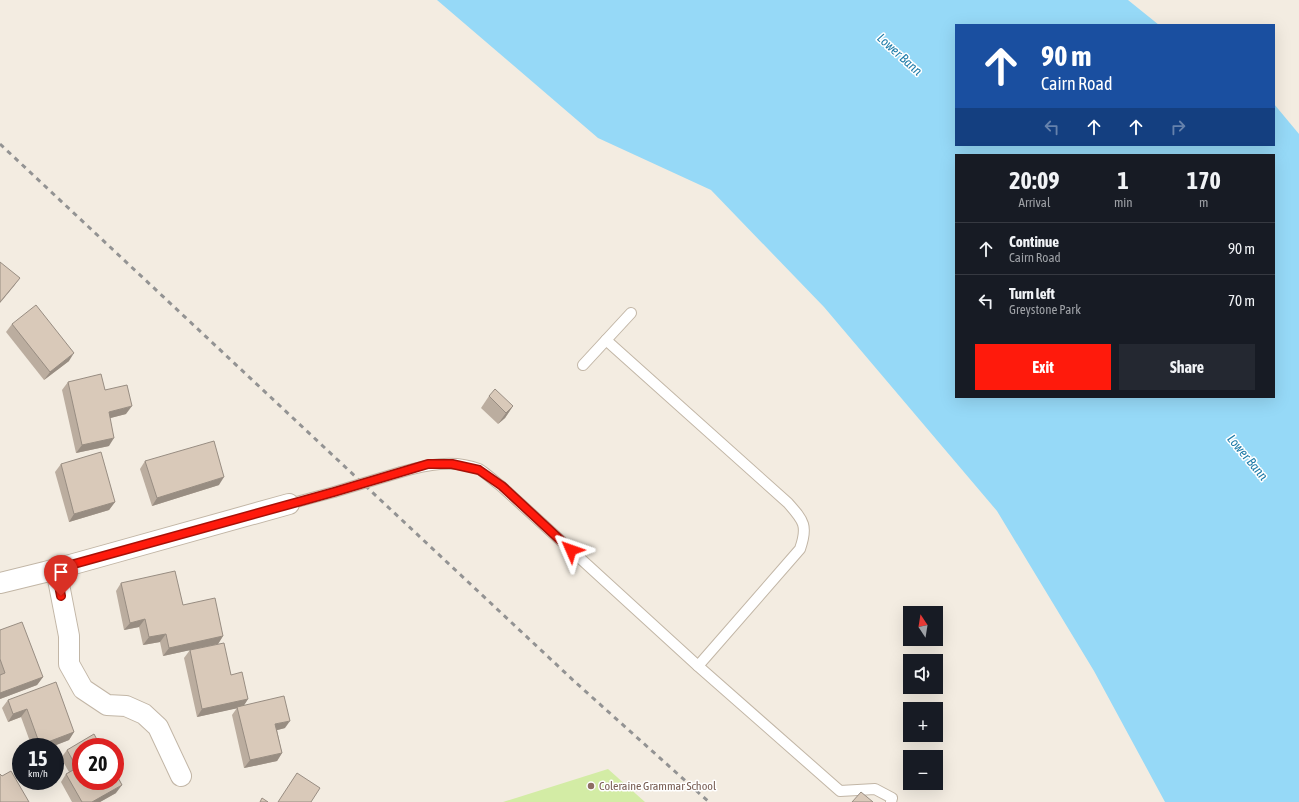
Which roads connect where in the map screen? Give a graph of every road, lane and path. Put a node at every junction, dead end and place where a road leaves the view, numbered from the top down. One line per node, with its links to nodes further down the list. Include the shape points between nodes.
1 (631, 313): 2 (lane)
2 (606, 340): 3 (lane); 7 (lane, via 801,517 805,534 800,549)
3 (583, 365)
4 (289, 504): 5 (street); 7 (lane, bridge, via 428,464 452,464 479,470 502,486)
5 (56, 569): 6 (street); 8 (street, via 69,636 69,664 83,689 107,705 126,706 144,714 158,727)
6 (1, 577)
7 (698, 666): 9 (lane, via 840,792 875,789 892,798)
8 (181, 776)
9 (891, 802)

